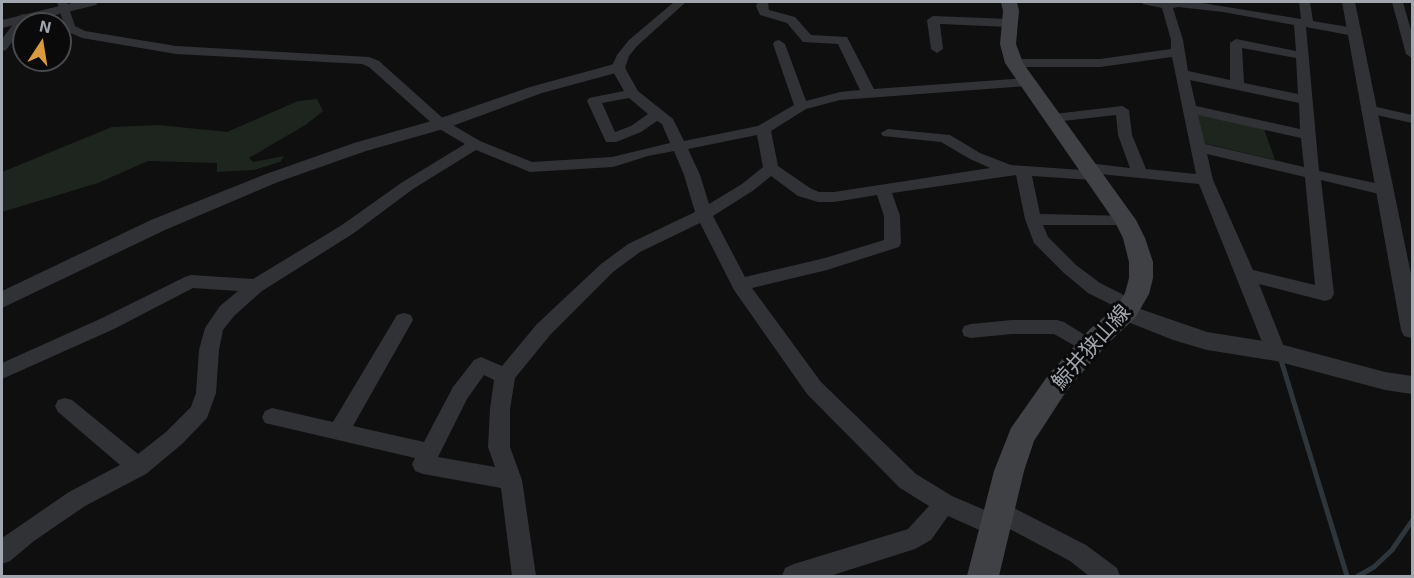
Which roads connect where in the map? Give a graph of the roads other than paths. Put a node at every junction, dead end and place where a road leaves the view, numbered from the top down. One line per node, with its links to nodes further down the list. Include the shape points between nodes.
1 (91, 2): 11 (street)
2 (680, 2): 26 (street, via 633,43)
3 (763, 2): 30 (street, via 764,12 791,20 807,39 843,40)
4 (1009, 2): 15 (main road, 鯨井狭山線)
5 (1147, 2): 9 (street)
6 (1305, 2): 14 (street)
7 (1348, 2): 16 (street)
8 (1384, 2): 10 (street)
9 (1174, 3): 14 (street); 22 (street)
10 (1398, 3): 12 (street); 17 (street)
11 (63, 5): 13 (street); 39 (street, via 70,28 82,34 176,50 364,60 374,64)
12 (1413, 6)
13 (42, 12)
14 (1303, 22): 16 (street); 24 (street)
15 (1010, 23): 21 (street, via 933,20); 25 (main road, 鯨井狭山線, via 1008,44)
16 (1354, 32): 35 (street)
17 (1410, 32): 23 (street)
18 (12, 34): 20 (street)
19 (779, 44): 33 (street)
20 (2, 47)
21 (937, 49)
22 (1176, 52): 25 (street, via 1100,63); 27 (street)
23 (1413, 54)
24 (1304, 56): 29 (street, via 1236,43); 32 (street)
25 (1014, 63): 28 (main road, 鯨井狭山線)
26 (618, 68): 31 (street); 39 (street, via 536,90)
27 (1182, 75): 29 (street); 34 (street)
28 (1027, 82): 30 (street); 37 (main road, 鯨井狭山線)
29 (1237, 86): 32 (street)
30 (868, 92): 33 (street)
31 (632, 93): 36 (street); 36 (street, via 594,101 611,139)
32 (1306, 100): 42 (street)
33 (801, 106): 40 (street)
34 (1191, 109): 42 (street); 45 (street)
35 (1368, 109): 38 (street); 53 (street)
36 (657, 115): 44 (street, via 668,122)
37 (1054, 118): 48 (main road, 鯨井狭山線); 49 (street, via 1122,110 1125,135)
38 (1413, 118)
39 (441, 124): 43 (street); 61 (street, via 360,147 231,194)
40 (763, 129): 44 (street); 46 (street)
41 (888, 133): 47 (street, via 945,138 975,156)
42 (1308, 135): 50 (street)
43 (475, 144): 44 (street, via 530,167 613,162); 59 (street, via 407,186 348,230)
44 (677, 145): 54 (street, via 692,175)
45 (1197, 147): 50 (street); 51 (street)
46 (771, 168): 52 (street, via 804,192 818,197); 54 (street)
47 (1015, 171): 48 (street); 52 (street); 55 (street)
48 (1090, 172): 49 (street); 56 (main road, 鯨井狭山線)
49 (1140, 173): 51 (street)
50 (1313, 174): 53 (street); 57 (street, via 1325,294)
51 (1205, 180): 57 (street)
52 (882, 189): 60 (street, via 892,216 893,243)
53 (1383, 190): 58 (street)
54 (704, 214): 60 (street); 69 (street, via 634,248 607,268 544,329)
55 (1033, 219): 56 (street); 62 (street, via 1048,249 1094,288 1116,299)
56 (1125, 220): 62 (main road, 鯨井狭山線, via 1141,262 1137,294)
57 (1246, 275): 67 (street)
58 (1407, 284): 64 (street)
59 (256, 285): 68 (street, via 191,281); 75 (street, via 214,328 209,377 200,412)
60 (740, 285): 77 (street, via 814,388 908,482)
61 (2, 300)
62 (1126, 312): 66 (main road, 鯨井狭山線); 67 (street, via 1181,334)
63 (404, 320): 73 (street)
64 (1413, 330)
65 (971, 331): 66 (street, via 1057,327)
66 (1089, 347): 78 (main road, 鯨井狭山線, via 1058,382 1022,437)
67 (1276, 352): 70 (street)
68 (2, 371)
69 (505, 376): 74 (street, via 481,365 460,393); 76 (street, via 499,447)
70 (1413, 385)
71 (65, 406): 75 (street)
72 (272, 417): 73 (street)
73 (338, 433): 74 (street)
74 (428, 452): 76 (street, via 423,465)
75 (138, 467): 79 (street, via 77,499)
76 (511, 480): 80 (street)
77 (944, 503): 78 (street); 81 (street, via 915,538)
78 (997, 519): 82 (main road, 鯨井狭山線); 83 (street, via 1078,552)
79 (2, 553)
80 (524, 576)
81 (794, 576)
82 (983, 576)
83 (1108, 576)

